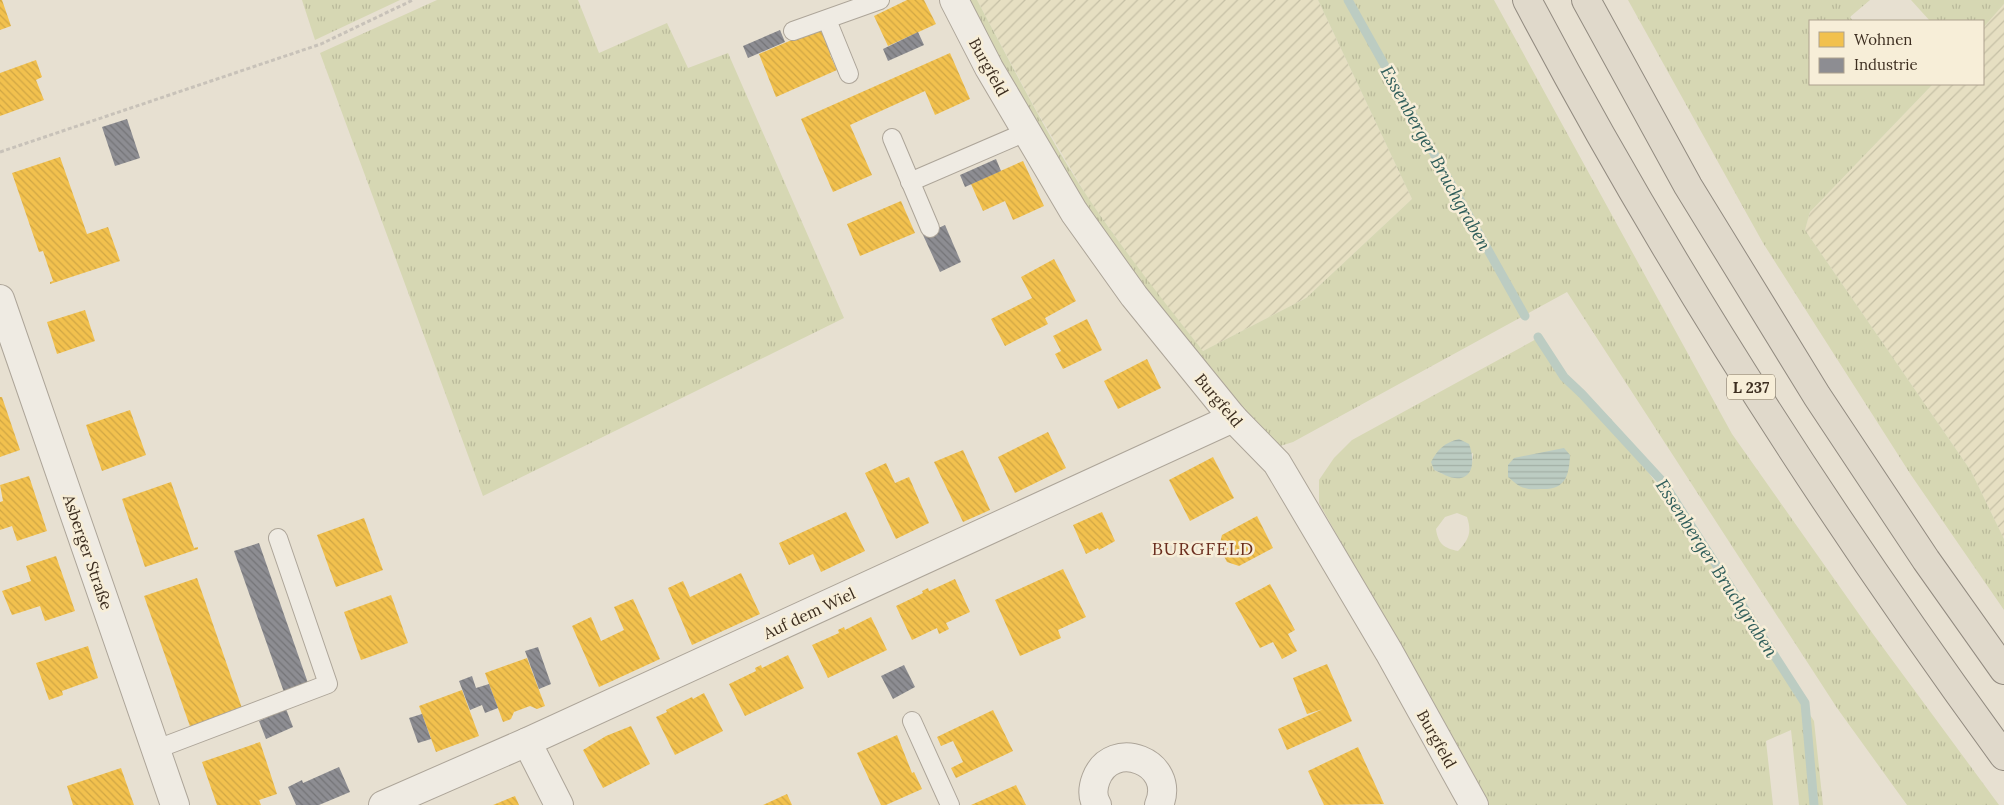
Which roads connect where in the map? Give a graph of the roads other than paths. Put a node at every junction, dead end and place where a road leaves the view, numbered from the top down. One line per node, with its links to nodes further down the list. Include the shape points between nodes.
1 (880, 0): 5 (lane)
2 (954, 0): 8 (street, Burgfeld, via 988,68)
3 (1527, 0): 19 (highway, L 237, via 1674,262 1750,386 1918,638)
4 (1586, 0): 15 (highway, via 1688,186 1817,396)
5 (827, 20): 6 (lane); 7 (lane)
6 (793, 31)
7 (849, 74)
8 (1026, 132): 10 (lane); 13 (street, Burgfeld, via 1074,212 1134,296)
9 (892, 138): 10 (lane)
10 (910, 182): 11 (lane)
11 (930, 228)
12 (0, 299): 18 (street, Asberger Straße)
13 (1233, 418): 17 (street, Auf dem Wiel); 26 (street, Burgfeld, via 1277,463 1389,652)
14 (278, 538): 18 (lane, via 328,684)
15 (2004, 670)
16 (912, 721): 23 (lane)
17 (527, 742): 21 (street, Auf dem Wiel); 22 (street)
18 (156, 749): 20 (street, Asberger Straße)
19 (2004, 756)
20 (175, 805)
21 (383, 805)
22 (559, 805)
23 (950, 805)
24 (1097, 805): 25 (street, via 1094,786 1098,773 1108,763 1122,757 1136,758 1149,764 1158,775 1162,789)
25 (1159, 805)
26 (1474, 805)

